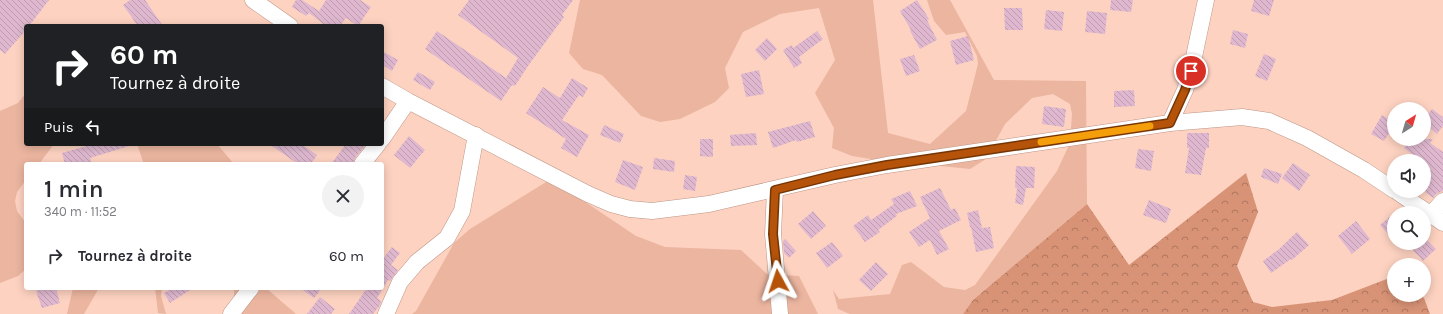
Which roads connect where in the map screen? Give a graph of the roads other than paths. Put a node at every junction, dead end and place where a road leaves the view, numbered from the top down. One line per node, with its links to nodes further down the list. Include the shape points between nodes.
1 (253, 0): 3 (street)
2 (1206, 0): 6 (street, via 1191,71)
3 (287, 24)
4 (384, 87): 5 (street)
5 (408, 101): 7 (street); 8 (street)
6 (1170, 123): 11 (street, via 1242,117 1269,121 1306,138); 12 (street, via 887,165)
7 (384, 136)
8 (476, 136): 12 (street, via 588,194 630,209 652,211 709,204); 18 (street, via 462,211 447,238 417,262 400,282)
9 (376, 146): 10 (street)
10 (364, 162)
11 (1387, 185)
12 (775, 190): 19 (street, via 773,234)
13 (1407, 198): 15 (street)
14 (1443, 201): 15 (street)
15 (1437, 219)
16 (249, 290): 17 (street)
17 (231, 314)
18 (386, 314)
19 (780, 314)

